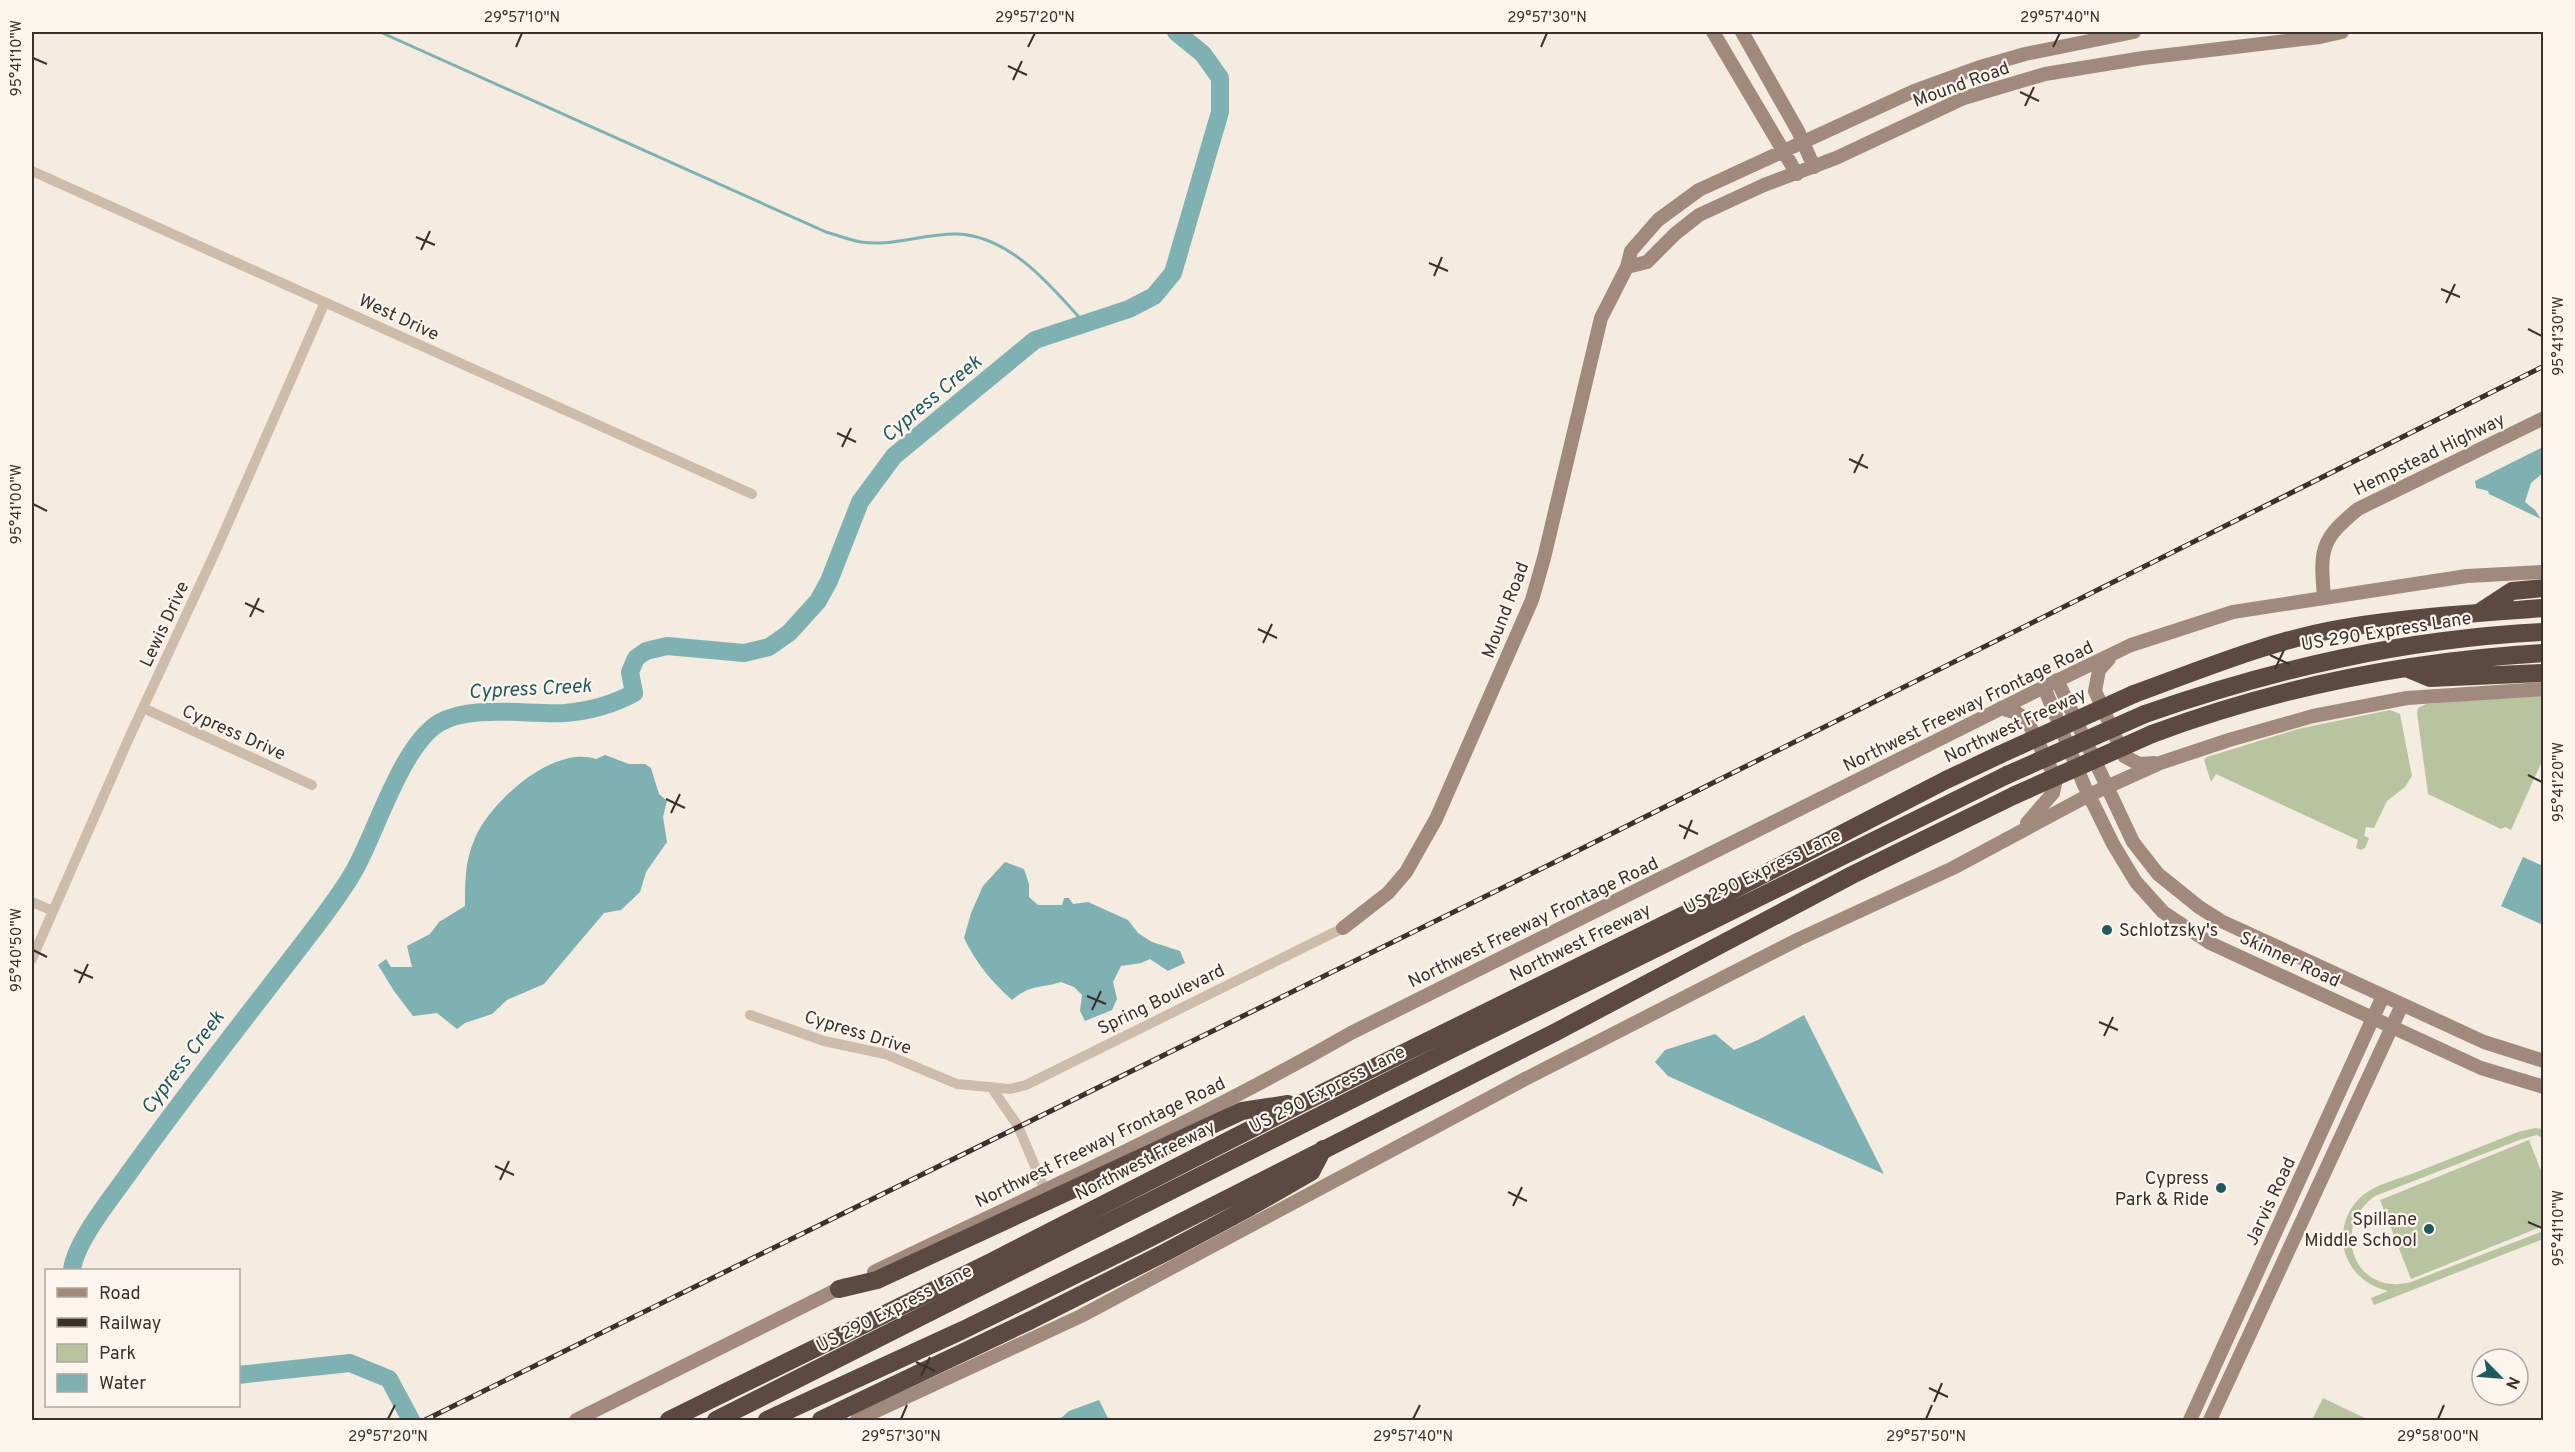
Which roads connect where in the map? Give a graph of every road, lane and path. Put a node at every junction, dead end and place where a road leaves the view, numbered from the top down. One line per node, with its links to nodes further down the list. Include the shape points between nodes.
1 (1713, 32): 6 (street)
2 (1742, 32): 5 (street)
3 (2134, 32): 5 (street, Mound Road, via 1977,68 1914,91)
4 (2342, 32): 7 (street, Mound Road, via 2045,74 1964,98)
5 (1803, 143): 6 (street, Mound Road); 7 (street)
6 (1784, 151): 9 (street); 10 (street, Mound Road, via 1699,190 1666,214 1631,251)
7 (1814, 167): 9 (street, Mound Road)
8 (32, 171): 11 (street, West Drive)
9 (1797, 174): 10 (street, Mound Road, via 1699,215 1647,262)
10 (1627, 267): 37 (street, Mound Road, via 1601,318 1544,558 1519,632 1436,819 1406,872 1388,893)
11 (325, 302): 13 (street, West Drive); 27 (street, Lewis Drive)
12 (2544, 418): 16 (street, Hempstead Highway, via 2358,509 2340,523 2322,550)
13 (752, 494)
14 (2544, 572): 16 (street, Northwest Freeway Frontage Road, via 2467,576)
15 (2544, 588): 18 (highway, via 2512,591)
16 (2324, 597): 20 (street, Northwest Freeway Frontage Road, via 2233,612)
17 (2544, 608): 18 (highway, Northwest Freeway)
18 (2480, 612): 48 (highway, Northwest Freeway, bridge, via 2343,628 2252,651 2134,694 1999,755)
19 (2544, 632): 56 (highway, US 290 Express Lane, bridge, via 2411,645 2345,656 2247,680 2145,714 2007,775 1460,1044)
20 (2115, 653): 24 (street, Northwest Freeway Frontage Road); 29 (street, via 2099,670 2095,691 2124,756 2139,764)
21 (2544, 653): 22 (highway)
22 (2404, 667): 23 (highway, via 2430,678); 49 (highway, bridge, via 2275,694 2152,734 2015,795)
23 (2544, 673)
24 (2057, 680): 25 (street, Northwest Freeway Frontage Road); 31 (street, Skinner Road)
25 (2044, 687): 28 (street, Northwest Freeway Frontage Road); 32 (street, Skinner Road)
26 (2544, 689): 29 (street, via 2407,698 2313,716)
27 (142, 708): 30 (street, Cypress Drive); 35 (street, Lewis Drive)
28 (2001, 708): 33 (street, via 2027,720 2055,779 2053,793); 50 (street, Northwest Freeway Frontage Road)
29 (2160, 763): 31 (street)
30 (312, 785)
31 (2108, 786): 32 (street); 36 (street, Skinner Road, via 2133,842 2158,874)
32 (2089, 795): 33 (street); 38 (street, Skinner Road, via 2112,844 2136,882 2163,912)
33 (2022, 829): 59 (street, via 1953,868 1799,939 1525,1078 1092,1311)
34 (32, 902): 35 (street)
35 (53, 911): 39 (street, Lewis Drive)
36 (2221, 921): 38 (street); 40 (street, Skinner Road)
37 (1343, 928): 46 (street, Spring Boulevard, via 1026,1085 1010,1089)
38 (2210, 943): 43 (street, Skinner Road)
39 (32, 959)
40 (2383, 996): 41 (street, Skinner Road); 43 (street, Jarvis Road)
41 (2402, 1005): 44 (street, Jarvis Road); 45 (street, Skinner Road, via 2484,1042)
42 (750, 1015): 46 (street, Cypress Drive, via 825,1041 885,1054 957,1084)
43 (2374, 1017): 44 (street, Skinner Road); 51 (street, Jarvis Road)
44 (2392, 1026): 47 (street, Skinner Road, via 2481,1068); 52 (street, Jarvis Road)
45 (2544, 1061)
46 (991, 1087): 50 (street, via 1018,1126)
47 (2544, 1087)
48 (1304, 1102): 53 (highway, via 1242,1111 877,1280); 55 (highway, Northwest Freeway)
49 (1323, 1149): 57 (highway, via 963,1330); 58 (highway, via 1311,1172 1218,1224 1031,1320)
50 (1045, 1190): 53 (street, Northwest Freeway Frontage Road)
51 (2283, 1214): 52 (street); 60 (street, Jarvis Road)
52 (2301, 1222): 61 (street, Jarvis Road)
53 (839, 1289): 54 (street, Northwest Freeway Frontage Road)
54 (576, 1420)
55 (669, 1420)
56 (716, 1420)
57 (768, 1420)
58 (821, 1420)
59 (857, 1420)
60 (2190, 1420)
61 (2210, 1420)

